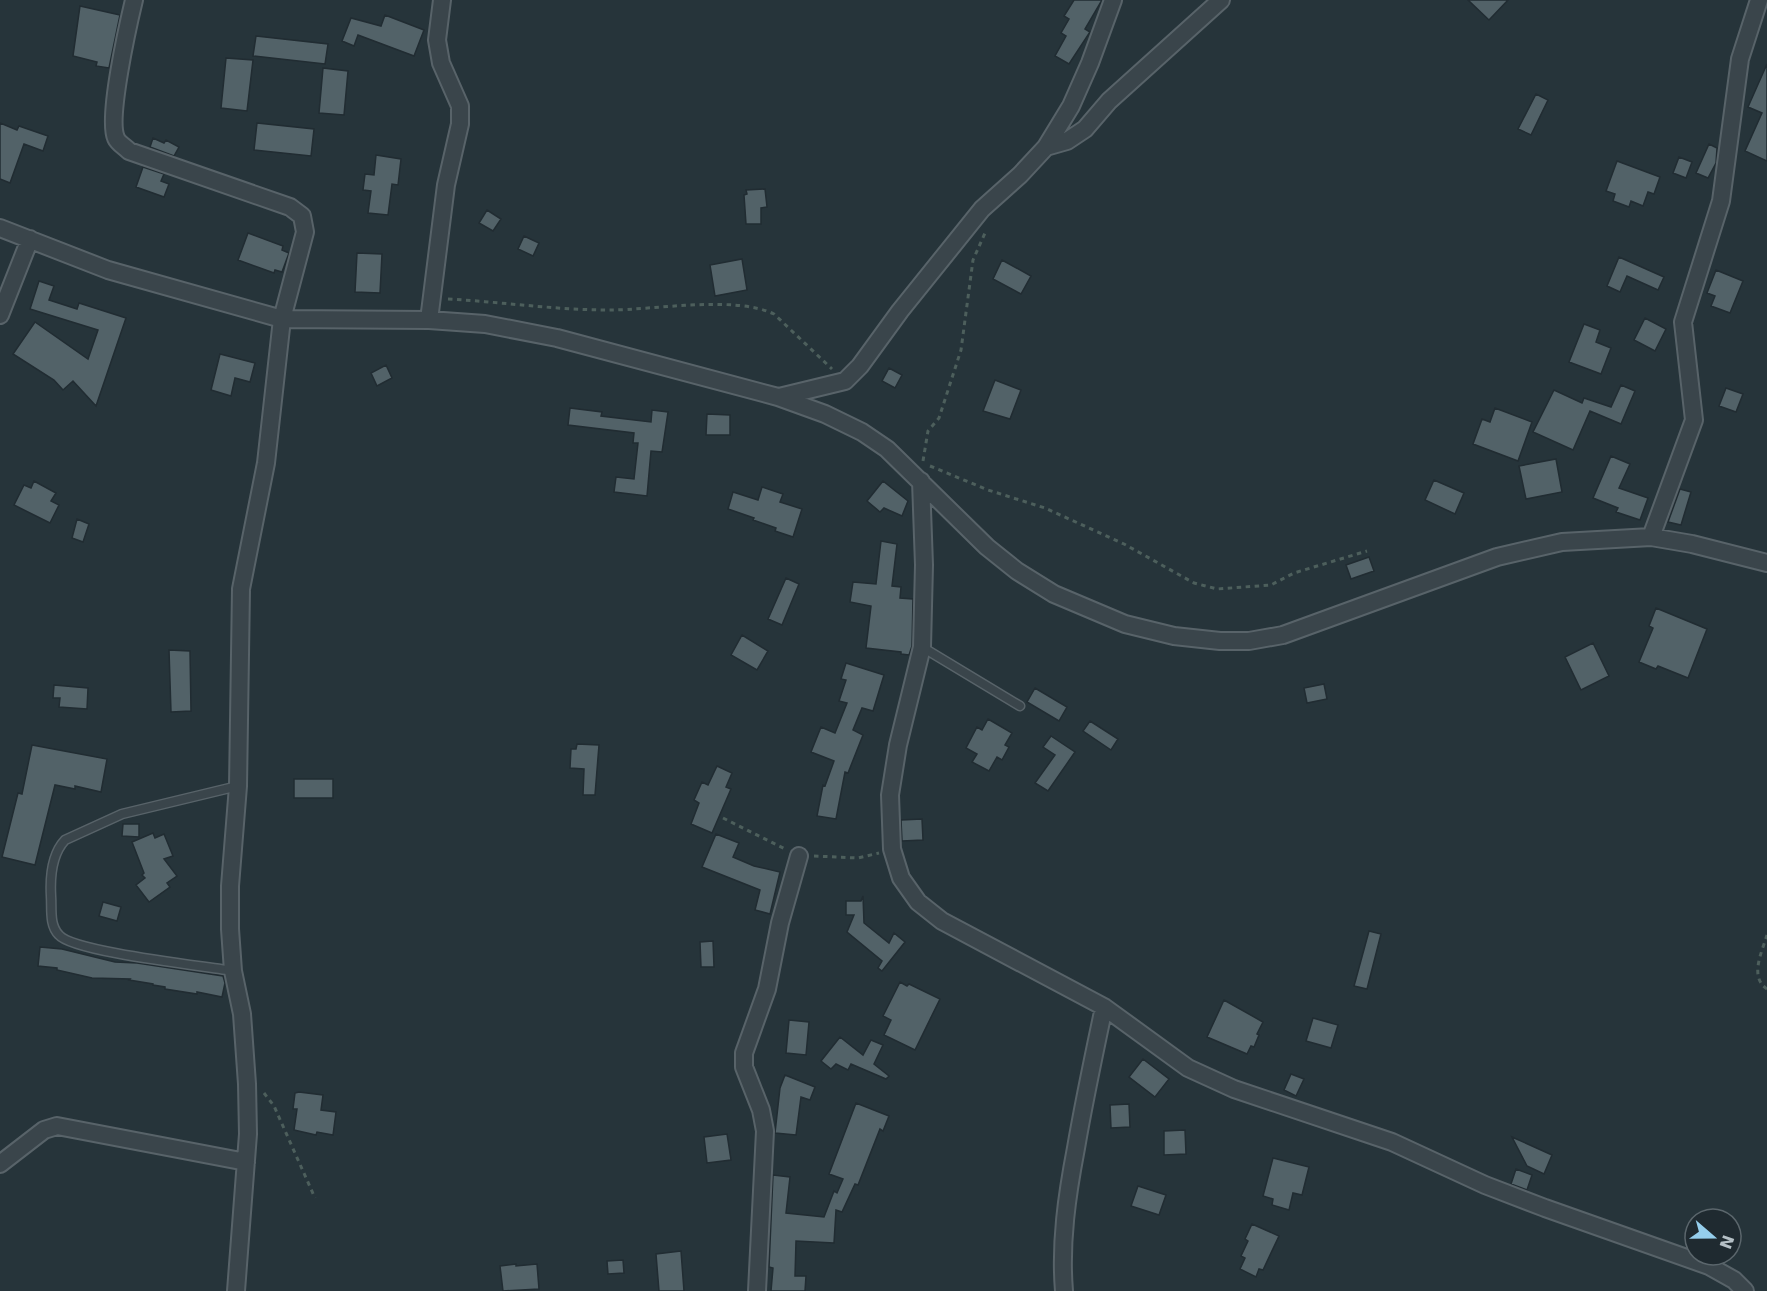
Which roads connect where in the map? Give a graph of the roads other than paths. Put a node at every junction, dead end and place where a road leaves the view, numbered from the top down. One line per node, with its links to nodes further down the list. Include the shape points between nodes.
1 (134, 0): 10 (street, via 113,123 116,140 129,151 290,207 302,216 305,232)
2 (442, 0): 11 (street, via 437,40 441,63 460,106 460,124 446,185)
3 (1113, 0): 6 (street, via 1071,106)
4 (1221, 0): 6 (street, via 1109,101 1085,129 1067,141)
5 (1759, 0): 14 (street, via 1740,58 1721,201 1683,322 1694,420)
6 (1046, 147): 12 (street, via 982,209 845,381)
7 (0, 228): 8 (street)
8 (30, 239): 9 (street); 10 (street, via 108,270)
9 (0, 315)
10 (282, 319): 11 (street); 18 (street, via 266,463 241,589)
11 (429, 320): 12 (street, via 485,324 557,338)
12 (778, 398): 13 (street, via 862,432)
13 (921, 480): 14 (street, via 987,547 1017,572 1054,594 1125,624 1174,636 1220,641 1283,635 1497,557 1562,542); 16 (street)
14 (1651, 537): 15 (street)
15 (1767, 562)
16 (922, 647): 17 (lane); 21 (street, via 890,795 892,849 902,878 918,902 942,921)
17 (1020, 706)
18 (238, 786): 20 (street, via 230,886); 20 (lane, via 122,814 65,840 58,847 50,881 53,928 60,938 95,950)
19 (799, 856): 25 (street, via 767,989 744,1053 744,1067 765,1131)
20 (233, 970): 22 (street, via 242,1014 247,1084)
21 (1104, 1007): 26 (street, via 1067,1198); 27 (street, via 1188,1068 1234,1089 1392,1142 1485,1185 1709,1266)
22 (246, 1162): 23 (street, via 57,1126 44,1130); 24 (street)
23 (0, 1164)
24 (236, 1291)
25 (757, 1291)
26 (1064, 1291)
27 (1745, 1291)

